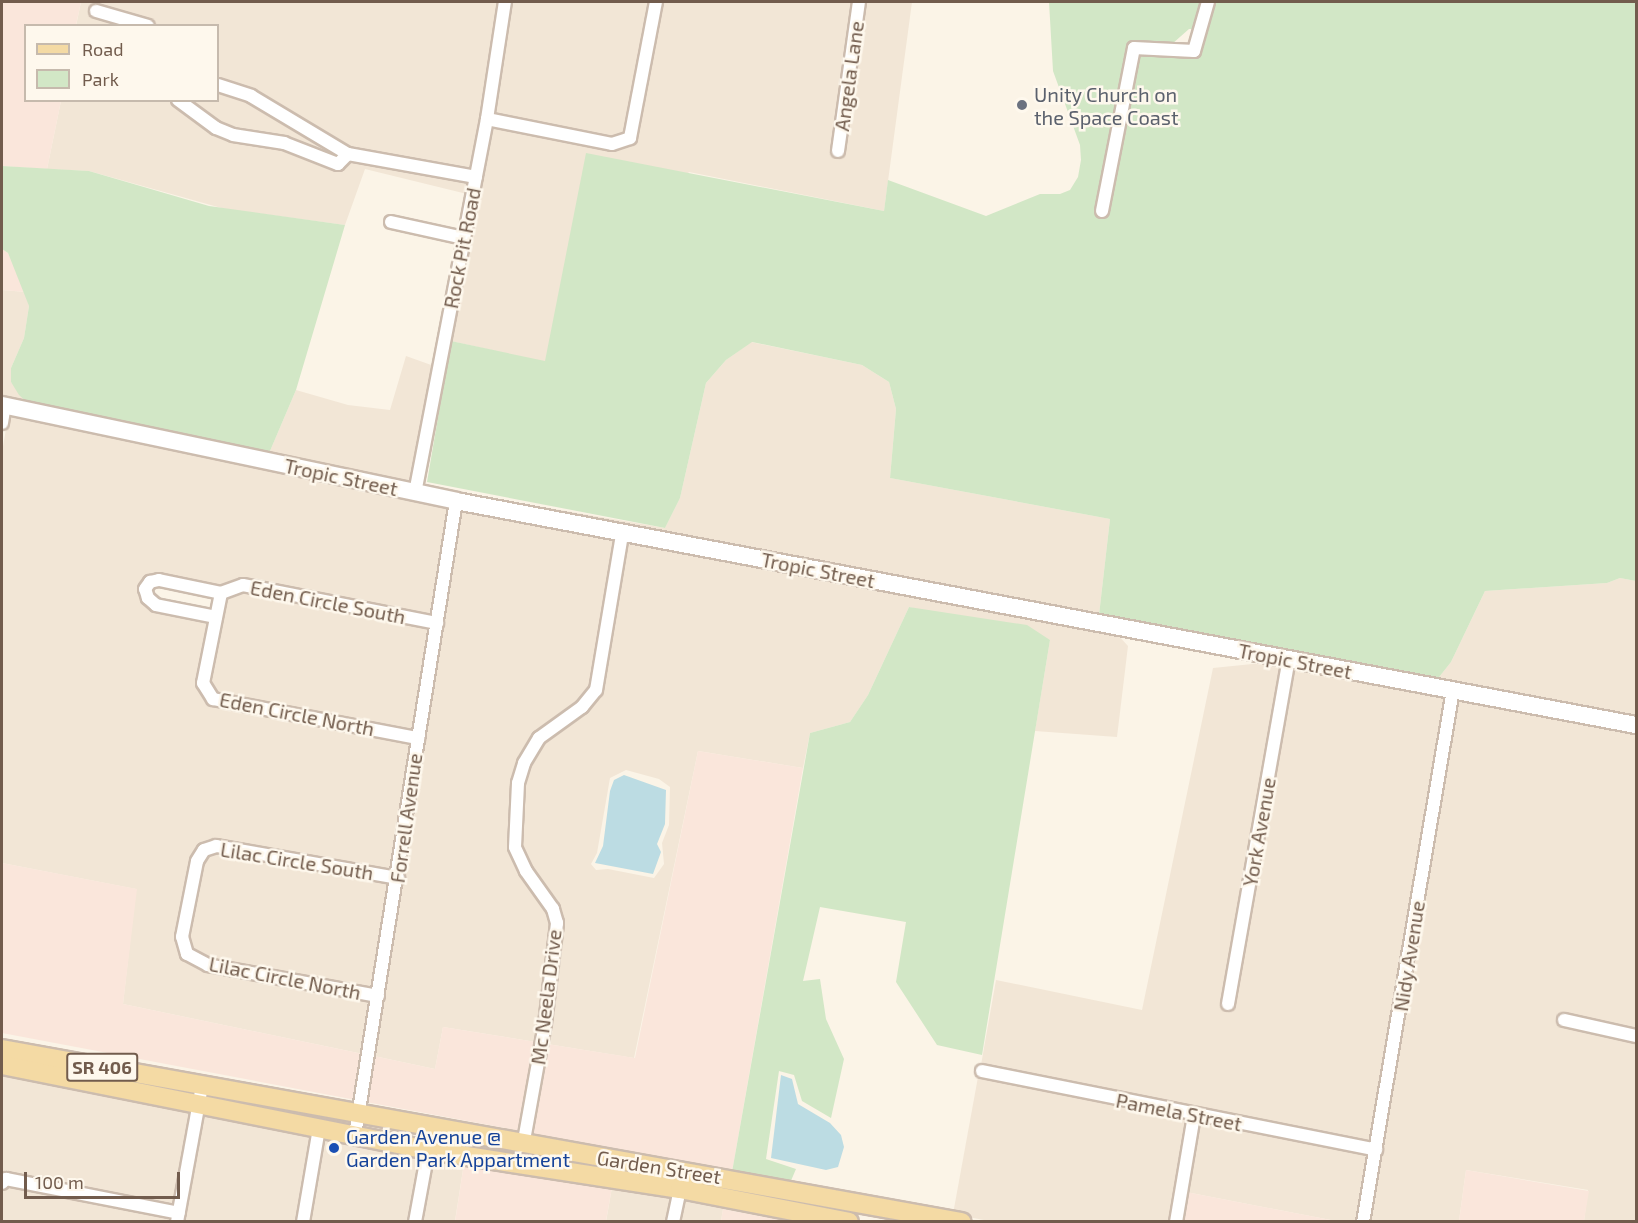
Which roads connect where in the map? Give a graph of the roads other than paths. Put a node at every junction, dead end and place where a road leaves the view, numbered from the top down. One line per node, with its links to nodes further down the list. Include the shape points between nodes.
1 (505, 2): 9 (street, Rock Pit Road)
2 (656, 2): 9 (street, via 630,138 612,144)
3 (859, 2): 10 (street, Angela Lane)
4 (1208, 2): 13 (street, via 1194,51 1134,48)
5 (96, 11): 6 (street)
6 (141, 24)
7 (219, 85): 11 (street, via 251,96)
8 (181, 102): 11 (street, via 216,128 233,135 284,143 338,164)
9 (487, 119): 12 (street, Rock Pit Road)
10 (838, 151)
11 (348, 154): 12 (street)
12 (476, 177): 15 (street, Rock Pit Road)
13 (1102, 211)
14 (392, 222): 15 (street)
15 (464, 238): 18 (street, Rock Pit Road)
16 (3, 405): 17 (street); 18 (street, Tropic Street)
17 (2, 423)
18 (415, 493): 19 (street, Tropic Street)
19 (456, 501): 20 (street, Tropic Street); 23 (street, Forrell Avenue)
20 (622, 534): 24 (street, Tropic Street); 44 (street, Mc Neela Drive, via 596,690 582,707 539,738 524,763 518,783 515,847 526,871 553,909 557,923 545,1024)
21 (221, 593): 22 (street, Eden Circle North); 22 (street, via 159,580 150,582 145,590 156,605); 23 (street, Eden Circle South, via 243,585)
22 (216, 617): 27 (street, Eden Circle North, via 203,683 213,699)
23 (437, 623): 27 (street, Forrell Avenue)
24 (1289, 659): 25 (street, Tropic Street); 31 (street, York Avenue)
25 (1453, 690): 26 (street, Tropic Street); 46 (street, Nidy Avenue)
26 (1636, 725)
27 (418, 738): 28 (street, Forrell Avenue)
28 (398, 878): 29 (street, Lilac Circle South, via 216,846 200,856); 30 (street, Forrell Avenue)
29 (190, 891): 30 (street, Lilac Circle North, via 182,943 187,954 199,962)
30 (378, 996): 39 (street, Forrell Avenue)
31 (1228, 1004)
32 (1564, 1020): 33 (street)
33 (1636, 1036)
34 (2, 1049): 37 (main road, Garden Street / SR 406)
35 (2, 1065): 38 (main road, Garden Street / SR 406)
36 (982, 1071): 40 (street, Pamela Street)
37 (202, 1086): 38 (street); 39 (main road, Garden Street / SR 406)
38 (199, 1105): 41 (main road, Garden Street / SR 406); 51 (street)
39 (359, 1116): 42 (main road, Garden Street / SR 406); 43 (street, Forrell Avenue)
40 (1194, 1116): 46 (street, Pamela Street); 57 (street)
41 (319, 1128): 43 (main road, Garden Street / SR 406); 52 (street)
42 (432, 1129): 44 (main road, Garden Street / SR 406); 45 (street)
43 (355, 1135): 45 (main road, Garden Street / SR 406)
44 (523, 1146): 47 (main road, Garden Street / SR 406)
45 (428, 1150): 49 (main road, Garden Street / SR 406); 53 (street)
46 (1376, 1150): 58 (street, Nidy Avenue)
47 (684, 1170): 49 (street); 50 (main road, Garden Street / SR 406)
48 (2, 1183): 51 (street, via 6,1179)
49 (680, 1189): 54 (street); 55 (main road, Garden Street / SR 406)
50 (854, 1201): 55 (street); 56 (main road, Garden Street / SR 406)
51 (178, 1217)
52 (303, 1221)
53 (415, 1221)
54 (673, 1221)
55 (849, 1221)
56 (962, 1221)
57 (1176, 1221)
58 (1363, 1221)

